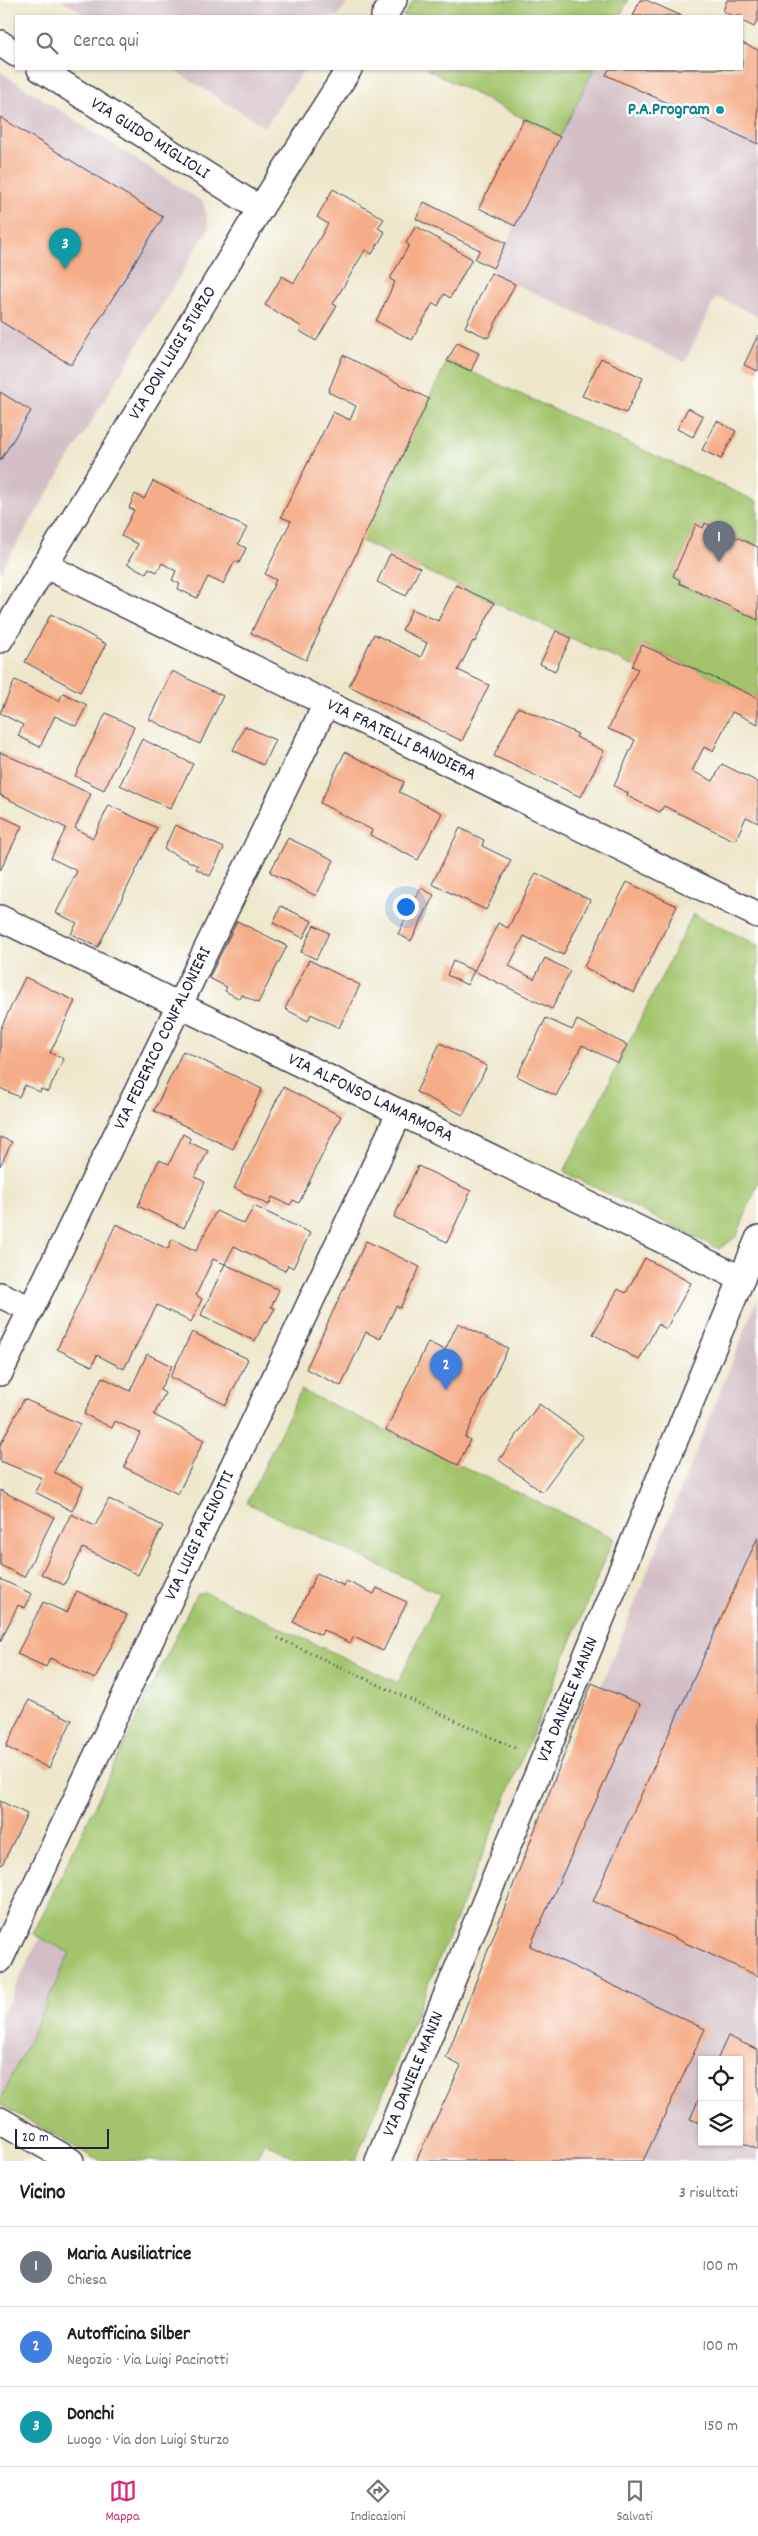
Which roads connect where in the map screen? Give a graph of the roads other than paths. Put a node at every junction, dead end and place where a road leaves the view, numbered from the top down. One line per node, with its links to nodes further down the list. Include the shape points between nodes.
1 (394, 0): 2 (street)
2 (385, 15)
3 (0, 43): 4 (street)
4 (15, 53)
5 (42, 70): 7 (street, VIA GUIDO MIGLIOLI)
6 (348, 70): 7 (street, VIA DON LUIGI STURZO)
7 (260, 209): 8 (street, VIA DON LUIGI STURZO)
8 (44, 565): 9 (street, VIA DON LUIGI STURZO); 10 (street, VIA FRATELLI BANDIERA)
9 (0, 640)
10 (326, 704): 11 (street, VIA FRATELLI BANDIERA); 13 (street, VIA FEDERICO CONFALONIERI)
11 (758, 915)
12 (0, 918): 13 (street, VIA ALFONSO LAMARMORA)
13 (178, 1004): 14 (street, VIA ALFONSO LAMARMORA); 18 (street, VIA FEDERICO CONFALONIERI)
14 (400, 1112): 16 (street, VIA ALFONSO LAMARMORA); 20 (street, VIA LUIGI PACINOTTI)
15 (758, 1239): 16 (street, VIA DANIELE MANIN)
16 (742, 1279): 23 (street, VIA DANIELE MANIN)
17 (0, 1295): 18 (street)
18 (31, 1309): 19 (street, VIA FEDERICO CONFALONIERI)
19 (0, 1373)
20 (0, 1960)
21 (1, 2123): 22 (street)
22 (72, 2161)
23 (378, 2161)

